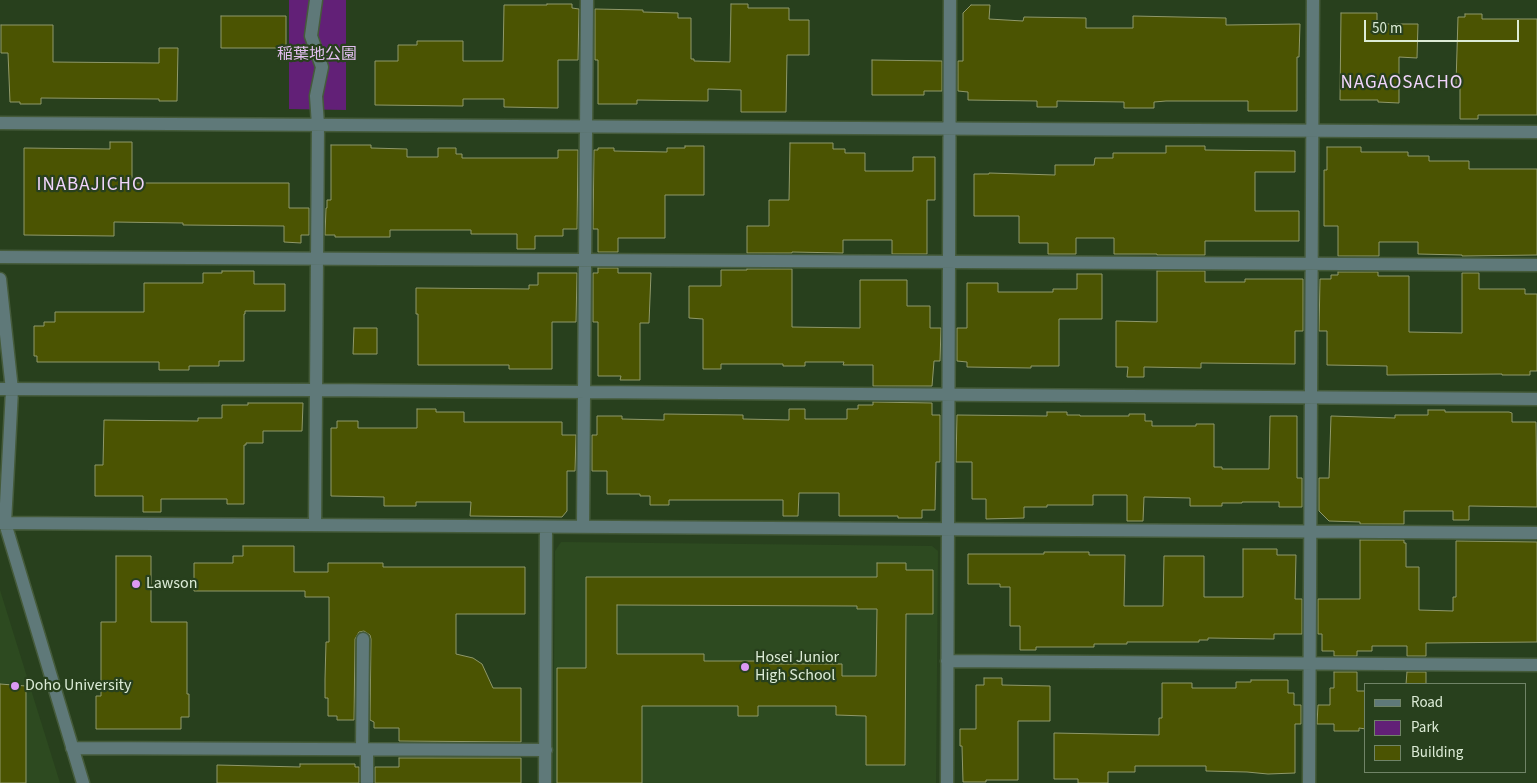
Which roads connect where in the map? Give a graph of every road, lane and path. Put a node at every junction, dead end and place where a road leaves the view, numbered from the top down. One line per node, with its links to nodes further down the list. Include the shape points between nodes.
1 (316, 0): 6 (street, via 311,36 322,68 316,96)
2 (587, 0): 7 (street)
3 (950, 0): 8 (street)
4 (1313, 0): 9 (street)
5 (0, 123): 6 (street)
6 (318, 125): 7 (street); 12 (street)
7 (586, 126): 8 (street); 13 (street)
8 (950, 128): 9 (street); 14 (street)
9 (1313, 131): 10 (street); 15 (street)
10 (1537, 132)
11 (0, 257): 12 (street)
12 (317, 260): 13 (street); 19 (street)
13 (585, 261): 14 (street); 20 (street)
14 (949, 263): 15 (street); 21 (street)
15 (1312, 264): 16 (street); 22 (street)
16 (1537, 265)
17 (0, 279): 18 (street)
18 (6, 390): 19 (street); 24 (street)
19 (316, 390): 20 (street); 25 (street)
20 (584, 393): 21 (street); 27 (street)
21 (948, 395): 22 (street); 28 (street)
22 (1312, 398): 23 (street); 29 (street)
23 (1537, 399)
24 (3, 524): 25 (street); 35 (street)
25 (315, 525): 26 (street)
26 (546, 527): 27 (street); 37 (street)
27 (583, 527): 28 (street)
28 (948, 529): 29 (street); 32 (street)
29 (1310, 531): 30 (street); 33 (street)
30 (1537, 533)
31 (363, 639): 36 (street)
32 (947, 661): 33 (street); 41 (street)
33 (1309, 664): 34 (street); 42 (street)
34 (1537, 666)
35 (72, 748): 36 (street); 38 (street)
36 (364, 749): 37 (street); 39 (street)
37 (546, 750): 40 (street)
38 (83, 783)
39 (367, 783)
40 (545, 783)
41 (947, 783)
42 (1309, 783)

